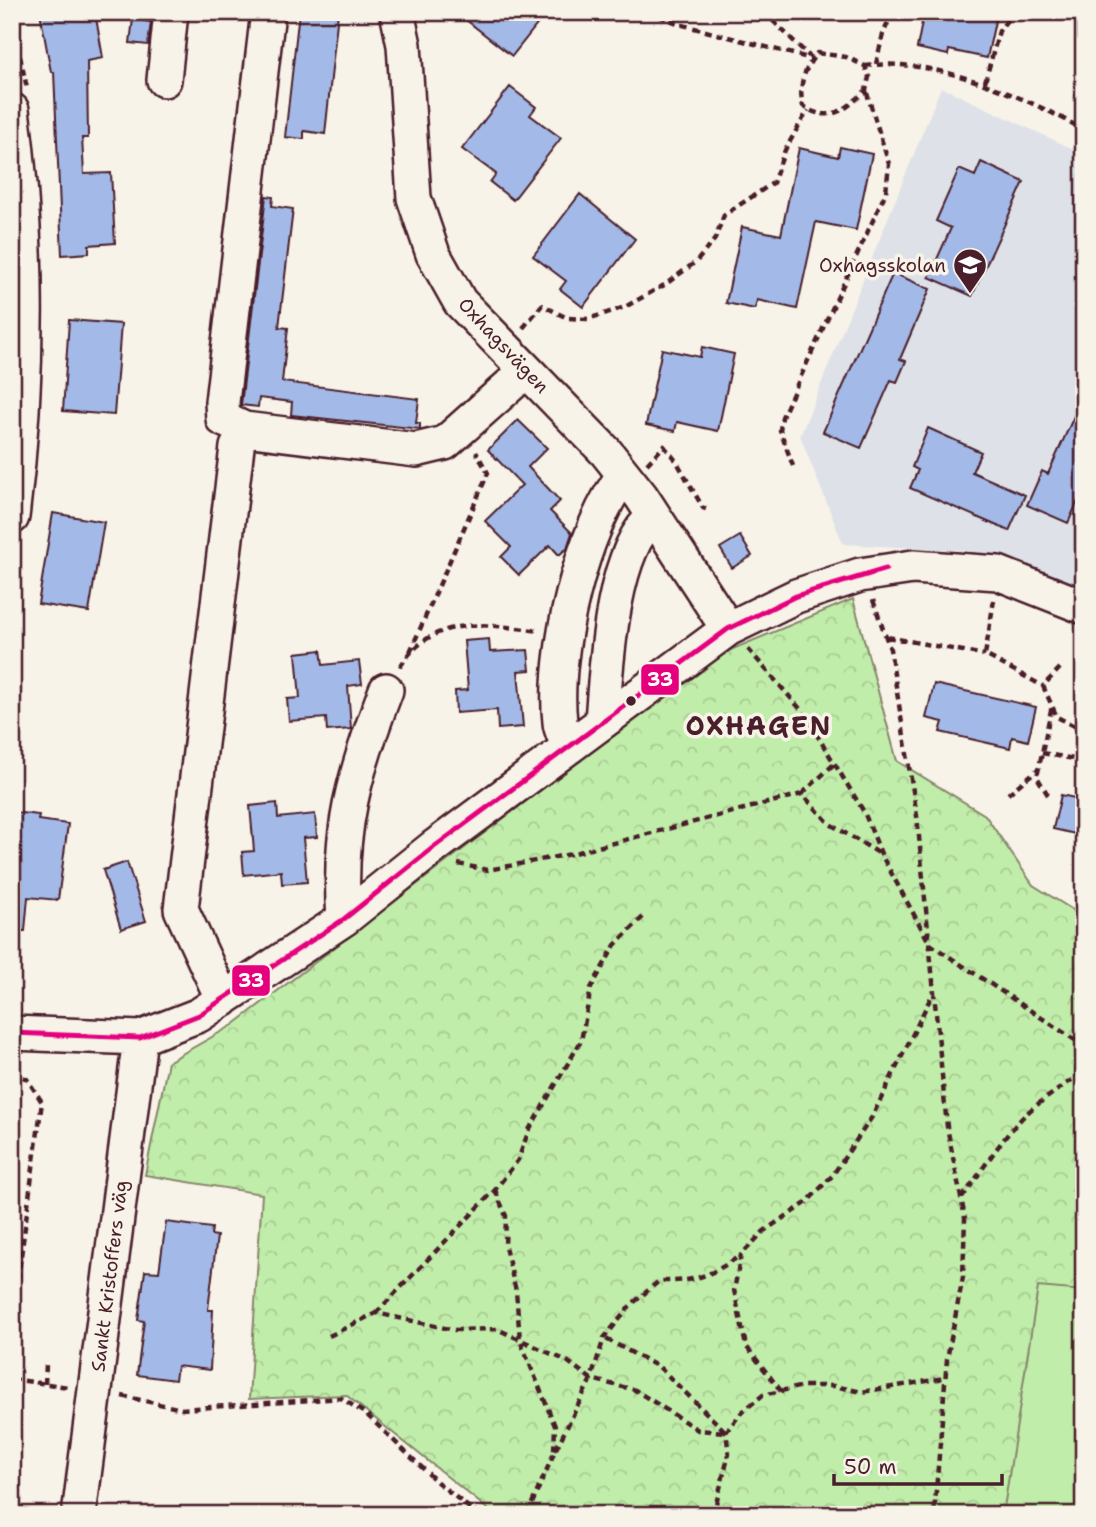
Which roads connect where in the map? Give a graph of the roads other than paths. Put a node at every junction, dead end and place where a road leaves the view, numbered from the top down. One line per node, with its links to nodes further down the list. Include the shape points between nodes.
1 (172, 12): 4 (street)
2 (268, 12): 6 (street, via 223,419 244,429 416,450 445,443 471,421)
3 (397, 12): 6 (street, Oxhagsvägen, via 404,45 414,198 433,254 460,302)
4 (164, 80)
5 (12, 110): 10 (street, via 26,259)
6 (515, 359): 8 (street, Oxhagsvägen, via 606,452)
7 (237, 447): 17 (street, via 181,909)
8 (633, 472): 9 (street, Oxhagsvägen); 15 (street, via 612,490 583,556 561,656 559,724)
9 (654, 516): 12 (street, Oxhagsvägen); 14 (street, via 640,527 618,590 606,657)
10 (12, 517)
11 (1084, 607): 12 (street, via 998,573 886,570 796,596)
12 (728, 629): 14 (street)
13 (386, 690): 16 (street, via 357,765 346,821 340,871)
14 (602, 722): 15 (street)
15 (569, 747): 16 (street)
16 (344, 919): 17 (street)
17 (223, 1000): 19 (street)
18 (12, 1033): 19 (street)
19 (140, 1038): 20 (street, Sankt Kristoffers väg)
20 (79, 1515)

